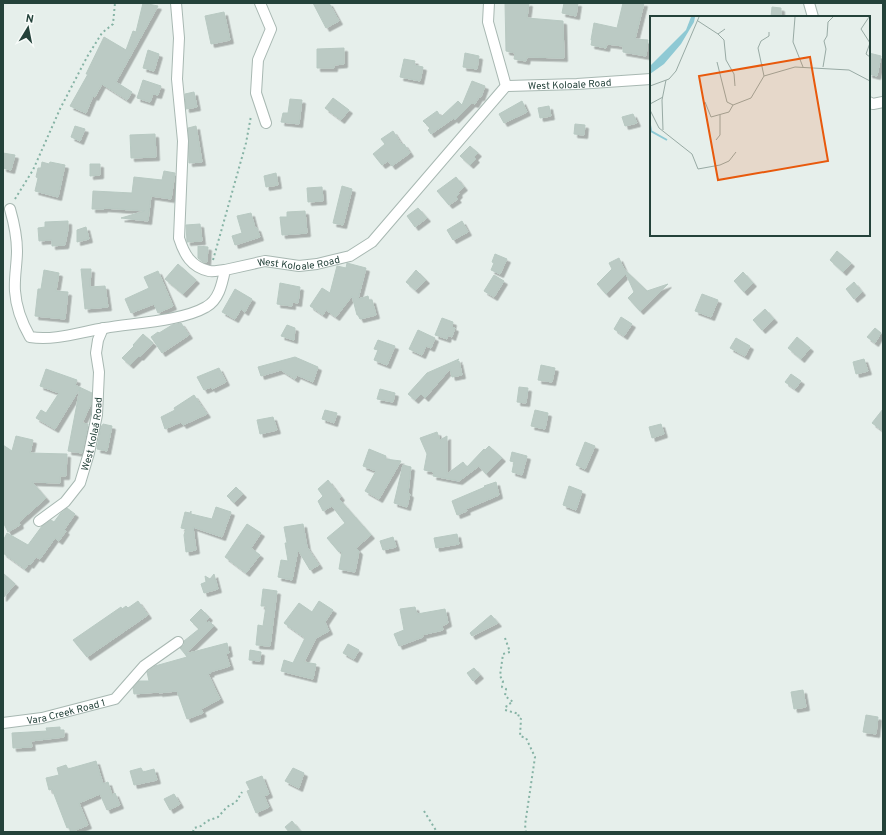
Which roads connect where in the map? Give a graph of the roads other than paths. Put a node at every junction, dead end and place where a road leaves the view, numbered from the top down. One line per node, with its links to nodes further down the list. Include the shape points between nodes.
1 (176, 3): 12 (street, West Koloale Road, via 183,141 179,238 183,252 194,264 210,271)
2 (260, 3): 10 (street, via 271,29 258,60 256,93)
3 (489, 3): 7 (street, via 488,22)
4 (809, 3): 5 (street)
5 (813, 16)
6 (650, 79): 7 (street, West Koloale Road)
7 (506, 86): 12 (street, West Koloale Road, via 372,242 350,256 317,264 299,266 265,261)
8 (870, 102): 9 (street)
9 (883, 102)
10 (266, 123)
11 (10, 209): 13 (street, via 17,251 16,301 23,325 30,337 56,337)
12 (225, 270): 13 (street, via 216,298 207,307 182,316)
13 (103, 328): 14 (street, West Kolaá Road, via 96,353 99,372 97,415 80,483 65,502)
14 (39, 521)
15 (178, 642): 16 (street, Vara Creek Road 1, via 144,666 115,699 42,718)
16 (3, 723)

